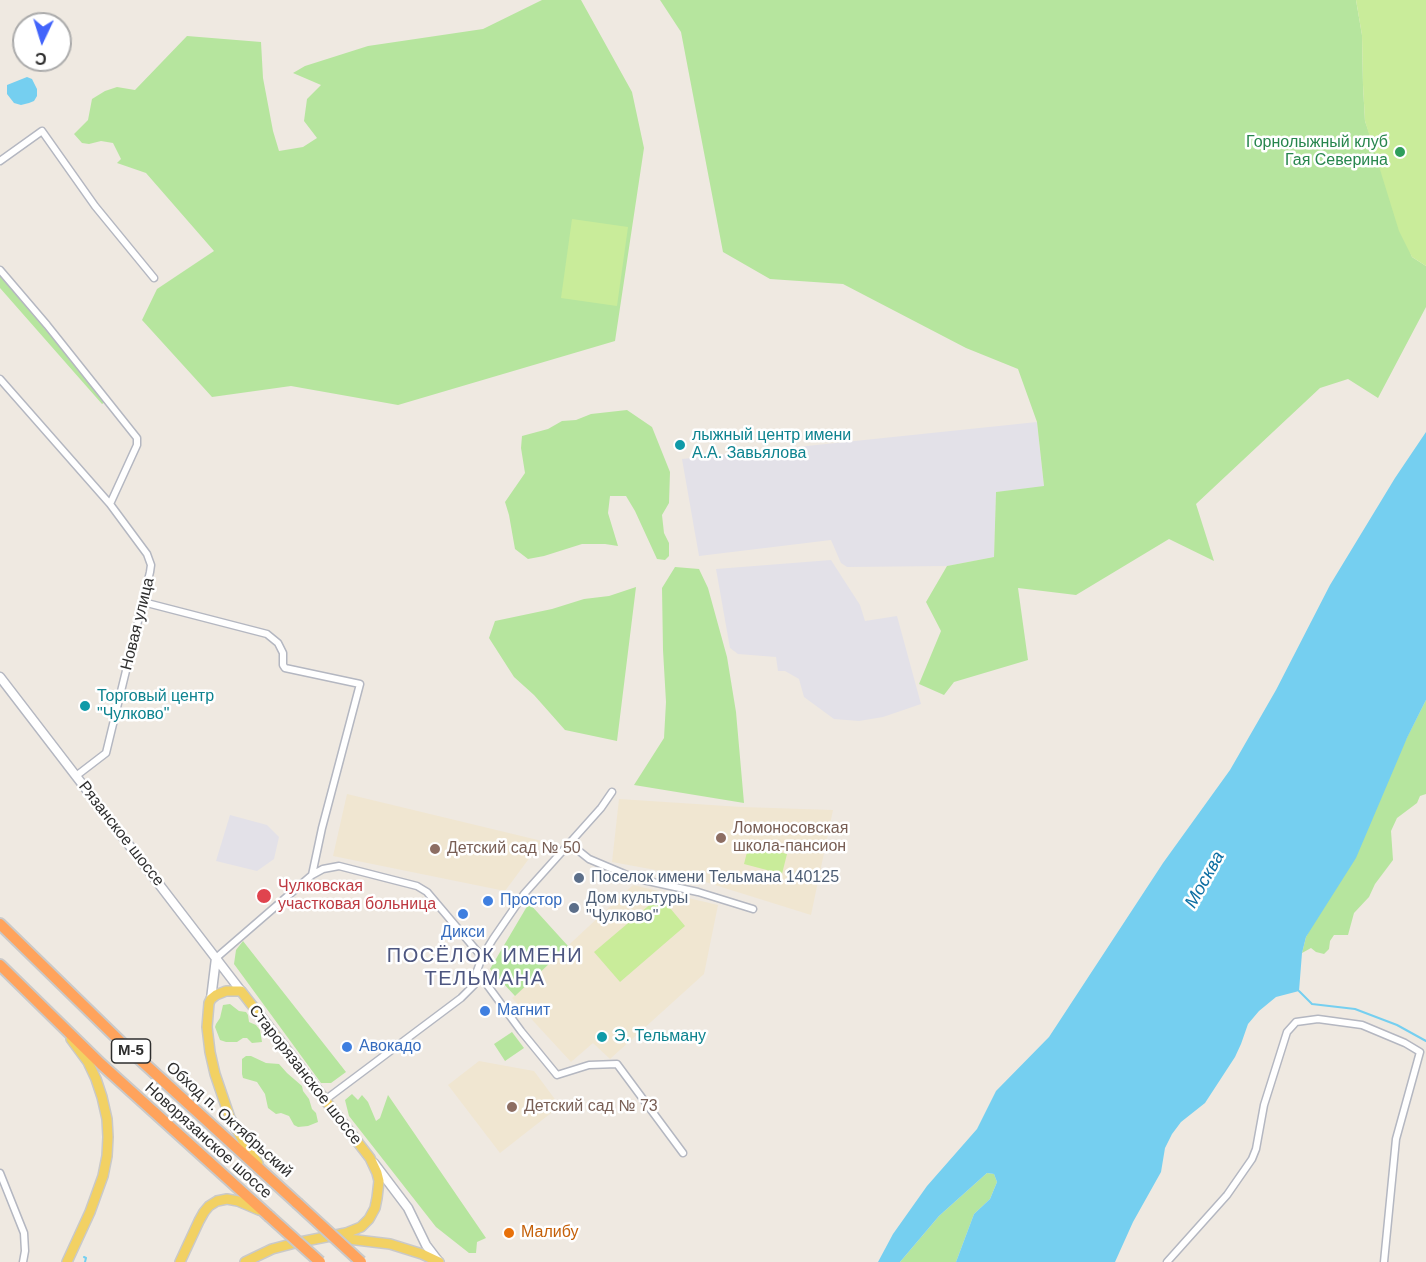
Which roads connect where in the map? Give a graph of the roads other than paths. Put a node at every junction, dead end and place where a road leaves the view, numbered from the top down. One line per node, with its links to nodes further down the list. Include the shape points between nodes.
1 (0, 161): 3 (street, via 42,131 95,206)
2 (0, 270): 5 (street, via 137,438)
3 (154, 278)
4 (0, 379): 5 (street, Новая улица)
5 (110, 504): 6 (street, Новая улица, via 151,565)
6 (143, 602): 8 (street, Новая улица, via 106,753); 11 (street, via 267,634 278,643 285,668 360,684)
7 (0, 677): 8 (main road, Рязанское шоссе)
8 (76, 776): 15 (main road, Рязанское шоссе)
9 (612, 792): 10 (street)
10 (569, 843): 12 (street, via 589,859 634,878); 14 (street, via 524,894)
11 (312, 875): 14 (street, via 339,866 417,886 428,892); 15 (street)
12 (753, 909)
13 (0, 924): 25 (highway, Обход п. Октябрьский / М-5)
14 (482, 957): 17 (street)
15 (216, 958): 18 (main road, Рязанское шоссе); 19 (main road)
16 (0, 965): 20 (highway, Новорязанское шоссе / М-5)
17 (477, 971): 21 (street, via 474,985 461,998); 22 (street, via 557,1075 589,1065 617,1064)
18 (241, 991): 19 (main road, via 220,992); 21 (main road, Старорязанское шоссе)
19 (211, 999): 25 (main road, via 207,1027 215,1074 230,1118)
20 (63, 1027): 26 (highway, Новорязанское шоссе / М-5); 29 (main road, via 96,1079 108,1137 103,1176)
21 (325, 1100): 23 (main road, Старорязанское шоссе)
22 (684, 1154)
23 (370, 1158): 27 (main road, via 379,1188 369,1219 354,1230); 34 (main road, via 408,1208)
24 (0, 1173): 28 (street, via 24,1233)
25 (266, 1175): 33 (highway, Обход п. Октябрьский / М-5, bridge)
26 (269, 1216): 30 (main road, via 238,1200 217,1201 204,1212); 32 (highway, Новорязанское шоссе / М-5, bridge)
27 (320, 1239): 31 (main road, via 272,1249); 34 (main road, via 390,1244)
28 (23, 1262)
29 (67, 1262)
30 (180, 1262)
31 (245, 1262)
32 (320, 1262)
33 (361, 1262)
34 (439, 1262)
35 (1167, 1262): 36 (street, via 1227,1195 1252,1159 1287,1032 1296,1022 1318,1019 1362,1025 1420,1052 1396,1139)
36 (1384, 1262)

